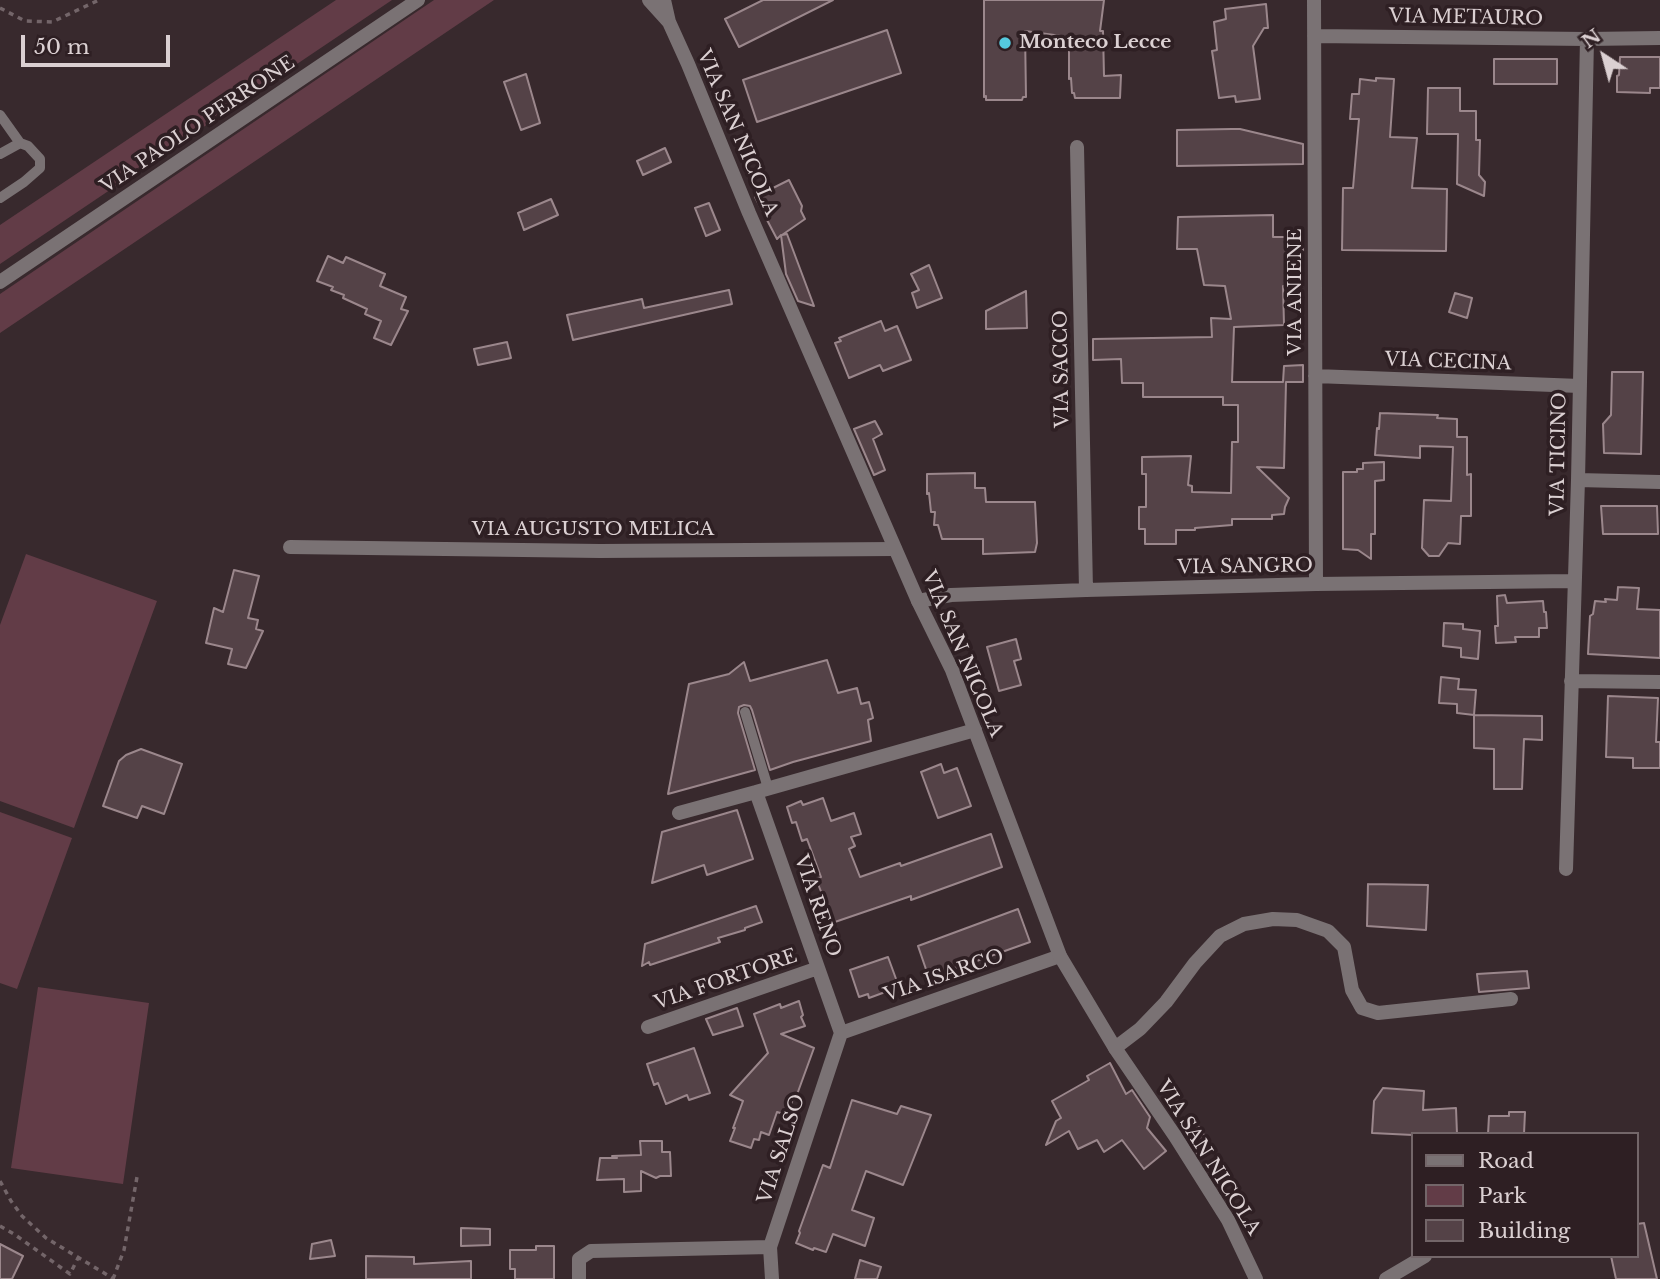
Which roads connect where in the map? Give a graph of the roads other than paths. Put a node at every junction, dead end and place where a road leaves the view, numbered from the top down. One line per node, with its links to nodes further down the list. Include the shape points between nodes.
1 (418, 0): 14 (street, VIA PAOLO PERRONE)
2 (649, 0): 5 (street, VIA SAN NICOLA)
3 (664, 0): 5 (street, VIA SAN NICOLA)
4 (1314, 0): 6 (street, VIA ANIENE)
5 (669, 22): 20 (street, VIA SAN NICOLA)
6 (1314, 36): 8 (street, VIA METAURO); 15 (street, VIA ANIENE)
7 (1660, 38): 8 (street, VIA METAURO)
8 (1587, 40): 16 (street, VIA TICINO)
9 (0, 115): 10 (lane)
10 (20, 143): 12 (lane); 13 (lane, via 40,159 40,168)
11 (1077, 147): 23 (street, VIA SACCO)
12 (0, 154)
13 (0, 198)
14 (0, 282)
15 (1315, 376): 16 (street, VIA CECINA); 22 (street, VIA ANIENE)
16 (1580, 386): 17 (street, VIA TICINO)
17 (1578, 480): 18 (street); 21 (street, VIA TICINO)
18 (1660, 482)
19 (290, 547): 20 (street, VIA AUGUSTO MELICA)
20 (895, 549): 24 (street, VIA SAN NICOLA)
21 (1574, 581): 22 (street, VIA SANGRO); 25 (street, VIA TICINO)
22 (1316, 584): 23 (street, VIA SANGRO)
23 (1086, 590): 24 (street, VIA SANGRO, via 951,595)
24 (918, 601): 28 (street, VIA SAN NICOLA)
25 (1571, 681): 26 (street); 31 (street, VIA TICINO)
26 (1660, 682)
27 (746, 712): 29 (lane)
28 (975, 730): 29 (street); 32 (street, VIA SAN NICOLA)
29 (762, 790): 30 (street); 33 (street, VIA RENO)
30 (679, 813)
31 (1566, 869)
32 (1060, 956): 36 (street, VIA ISARCO); 37 (street, VIA SAN NICOLA)
33 (818, 968): 35 (street, VIA FORTORE); 36 (street, VIA RENO)
34 (1511, 999): 37 (street, via 1378,1013 1362,1008 1352,989 1344,947 1328,931 1297,920 1273,919 1244,924 1220,936 1166,1002)
35 (648, 1027)
36 (841, 1033): 38 (street, VIA SALSO)
37 (1115, 1048): 42 (street, VIA SAN NICOLA, via 1228,1220)
38 (770, 1247): 40 (street, via 591,1251 579,1259); 41 (street, VIA SALSO)
39 (1421, 1258): 43 (street)
40 (579, 1279)
41 (772, 1279)
42 (1256, 1279)
43 (1386, 1279)

